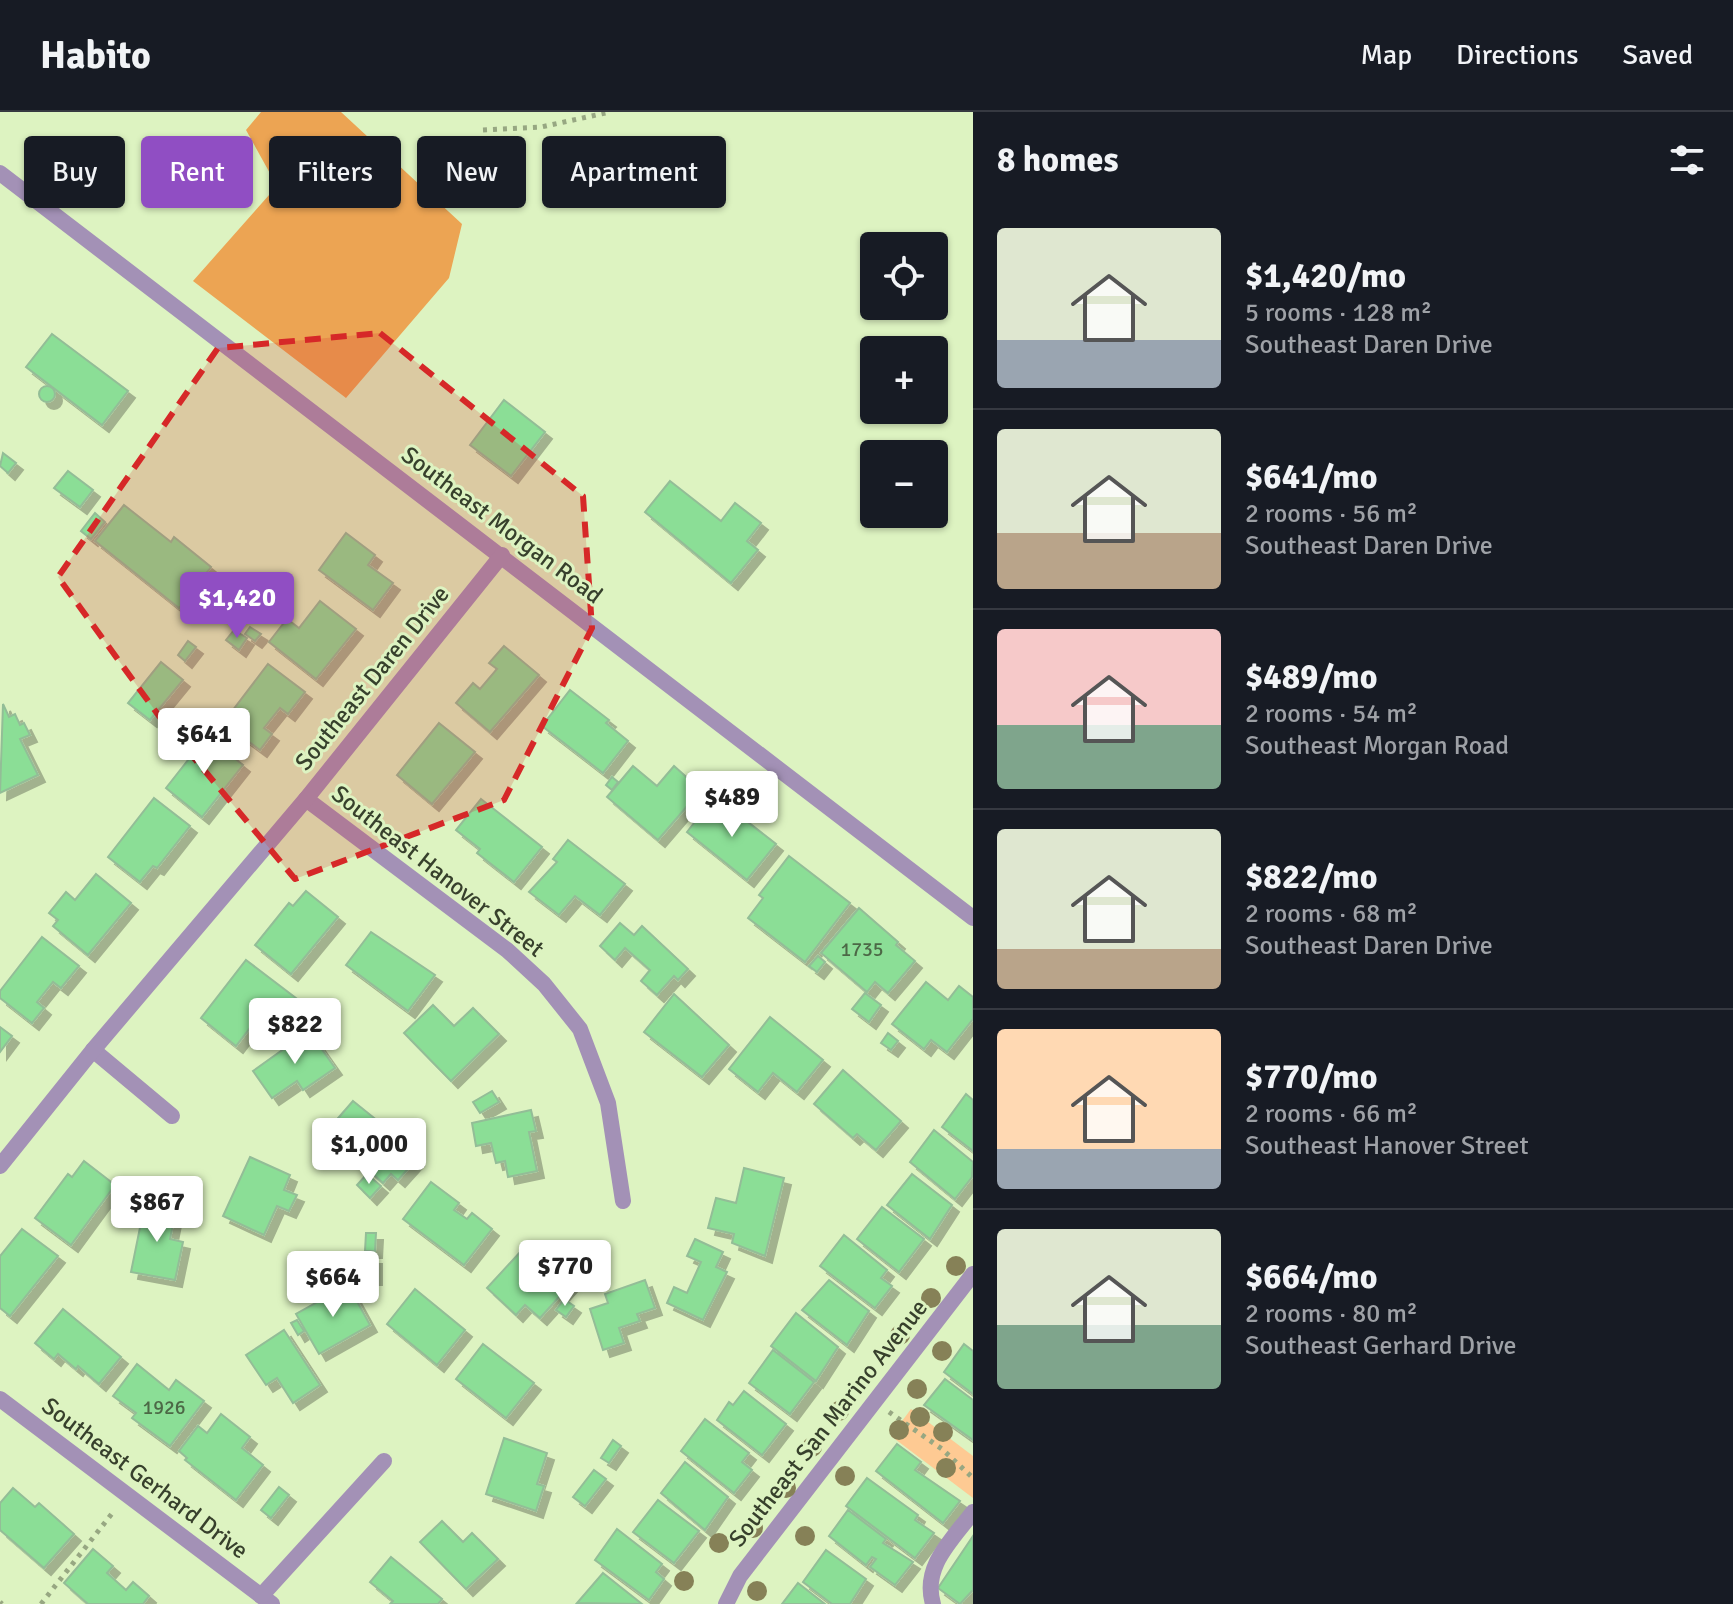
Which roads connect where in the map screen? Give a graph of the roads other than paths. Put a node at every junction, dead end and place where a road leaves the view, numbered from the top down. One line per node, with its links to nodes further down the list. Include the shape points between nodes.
1 (0, 173): 2 (street, Southeast Morgan Road)
2 (502, 555): 3 (street, Southeast Daren Drive); 4 (street, Southeast Morgan Road)
3 (306, 799): 5 (street, Southeast Daren Drive); 8 (street, Southeast Hanover Street, via 507,950 544,984 580,1029 608,1103)
4 (973, 918)
5 (93, 1050): 6 (street); 7 (street, Southeast Daren Drive)
6 (172, 1116)
7 (0, 1166)
8 (623, 1201)
9 (973, 1274): 14 (street, Southeast San Marino Avenue, via 740,1576)
10 (0, 1399): 13 (street, Southeast Gerhard Drive)
11 (384, 1461): 13 (street, Southeast Gerhard Drive)
12 (973, 1512): 15 (street, via 932,1568 928,1588)
13 (267, 1600)
14 (726, 1604)
15 (933, 1604)

